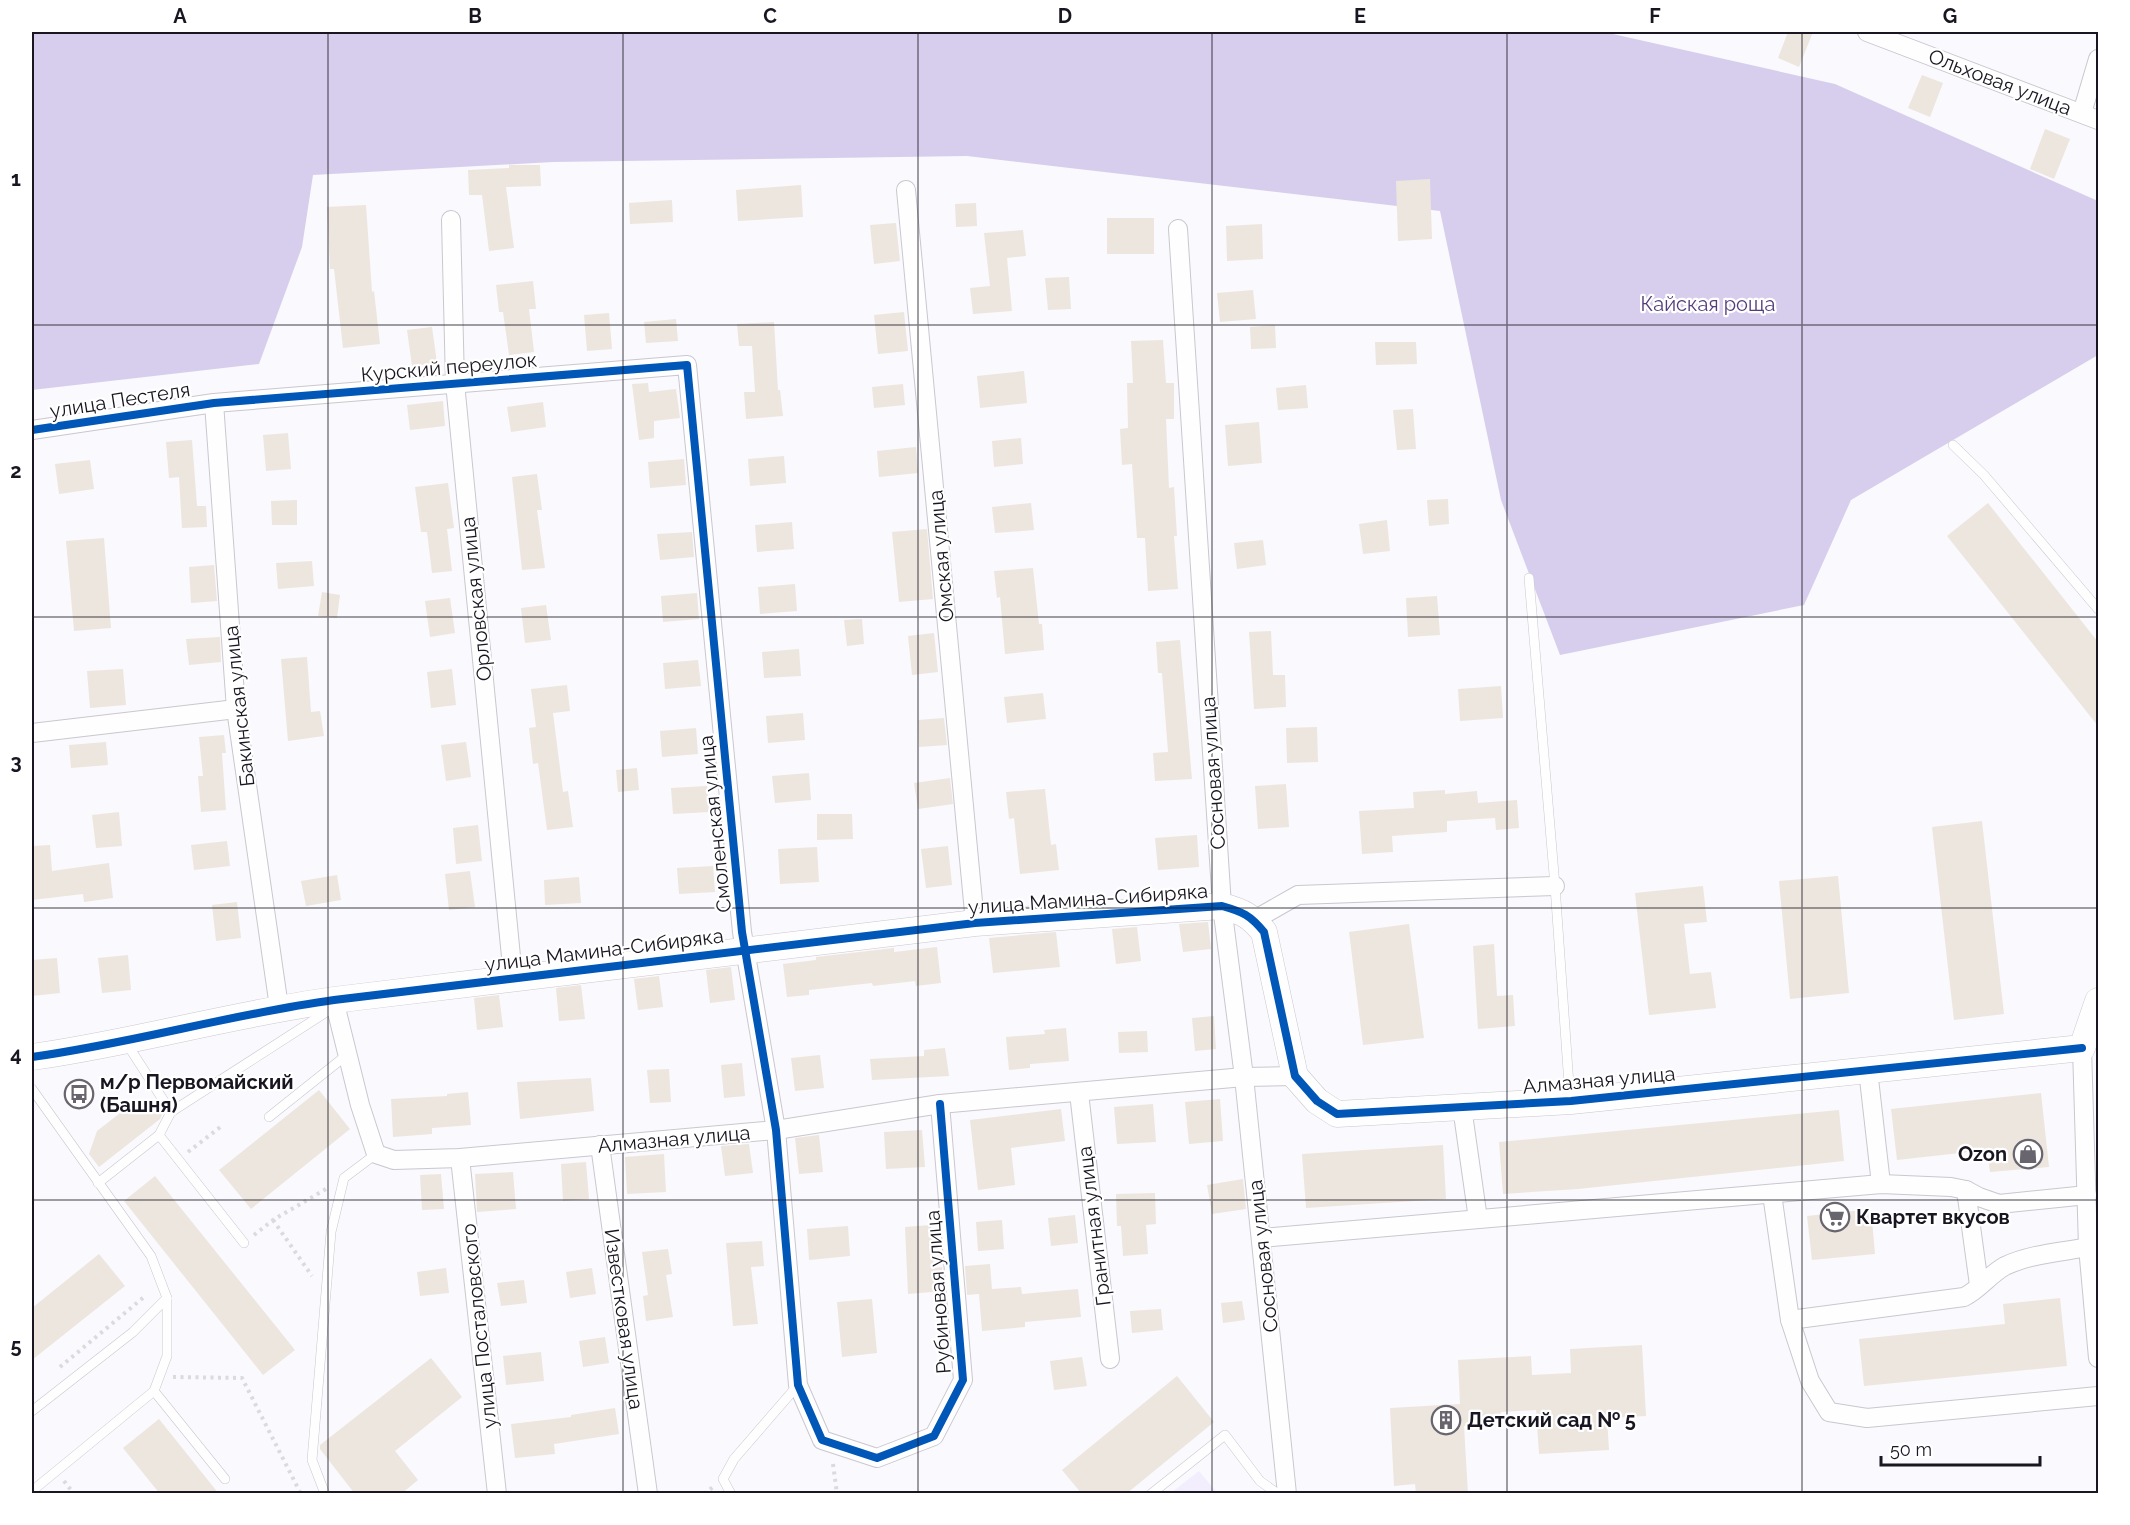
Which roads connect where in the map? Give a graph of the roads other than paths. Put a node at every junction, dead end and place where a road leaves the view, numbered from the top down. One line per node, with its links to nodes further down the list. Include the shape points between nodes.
1 (1867, 32): 3 (street, Ольховая улица)
2 (2098, 59): 3 (street)
3 (2090, 116)
4 (906, 190): 19 (street, Омская улица)
5 (451, 220): 8 (street, Орловская улица)
6 (1178, 230): 17 (street, Сосновая улица)
7 (687, 365): 8 (street, Курский переулок); 20 (street, Смоленская улица)
8 (455, 383): 9 (street, Курский переулок); 21 (street, Орловская улица)
9 (213, 403): 10 (street, улица Пестеля); 14 (street, Бакинская улица)
10 (32, 430)
11 (1953, 445): 13 (lane)
12 (1529, 578): 16 (lane)
13 (2098, 609)
14 (236, 709): 15 (street); 24 (street, Бакинская улица)
15 (32, 733)
16 (1555, 886): 18 (street, via 1298,895); 34 (lane)
17 (1222, 906): 18 (street, улица Мамина-Сибиряка, via 1244,912); 19 (street, улица Мамина-Сибиряка); 31 (street, Сосновая улица)
18 (1254, 920): 30 (street, Алмазная улица, via 1264,932)
19 (975, 923): 20 (street, улица Мамина-Сибиряка)
20 (744, 951): 21 (street, улица Мамина-Сибиряка); 39 (street, Смоленская улица)
21 (513, 977): 23 (street, улица Мамина-Сибиряка)
22 (2098, 1001): 26 (street)
23 (334, 1003): 24 (street, улица Мамина-Сибиряка); 27 (street); 37 (lane)
24 (279, 1007): 25 (street, улица Мамина-Сибиряка)
25 (125, 1040): 28 (street, улица Мамина-Сибиряка); 37 (lane)
26 (2082, 1048): 29 (street, Алмазная улица); 48 (street)
27 (348, 1054): 38 (lane); 42 (street)
28 (32, 1058)
29 (1868, 1070): 34 (street, Алмазная улица); 45 (street)
30 (1295, 1076): 31 (street, Алмазная улица); 36 (street, Алмазная улица, via 1317,1101 1336,1114)
31 (1244, 1077): 33 (street, Алмазная улица); 50 (street, Сосновая улица)
32 (32, 1089): 44 (lane)
33 (1079, 1093): 35 (street, Алмазная улица); 58 (street, Гранитная улица)
34 (1571, 1101): 36 (street, Алмазная улица)
35 (940, 1104): 39 (street, Алмазная улица); 59 (street, Рубиновая улица, via 963,1380 934,1437 877,1458 822,1440)
36 (1462, 1107): 49 (street)
37 (171, 1112): 40 (lane)
38 (269, 1117)
39 (776, 1130): 41 (street, Алмазная улица); 59 (street, Смоленская улица)
40 (159, 1135): 44 (lane); 51 (lane)
41 (600, 1145): 43 (street, Алмазная улица); 67 (street, Известковая улица)
42 (376, 1154): 43 (street, Алмазная улица, via 394,1160); 65 (lane, via 344,1178 331,1232 312,1460)
43 (460, 1158): 66 (street, улица Посталовского)
44 (98, 1183): 54 (lane, via 151,1256)
45 (1881, 1184): 46 (street); 47 (street)
46 (1966, 1190): 48 (street, via 1999,1204); 53 (street)
47 (1772, 1194): 49 (street); 56 (street)
48 (2087, 1195): 52 (street)
49 (1478, 1220): 50 (street)
50 (1261, 1238): 71 (street, Сосновая улица)
51 (244, 1243)
52 (2088, 1247): 53 (street, via 2005,1266); 55 (street)
53 (1979, 1285): 56 (street, via 1964,1298)
54 (167, 1298): 60 (lane, via 167,1356); 62 (lane, via 133,1332)
55 (2096, 1310): 57 (street)
56 (1790, 1320): 61 (street, via 1810,1381 1829,1412 1867,1418)
57 (2098, 1358)
58 (1110, 1359)
59 (798, 1385): 68 (lane, via 734,1459 723,1479)
60 (154, 1391): 63 (lane); 64 (lane)
61 (2098, 1396)
62 (32, 1411)
63 (225, 1479)
64 (32, 1491)
65 (324, 1494)
66 (497, 1494)
67 (648, 1494)
68 (731, 1494)
69 (1151, 1494): 70 (lane, via 1224,1435 1260,1480)
70 (1278, 1494)
71 (1287, 1494)

